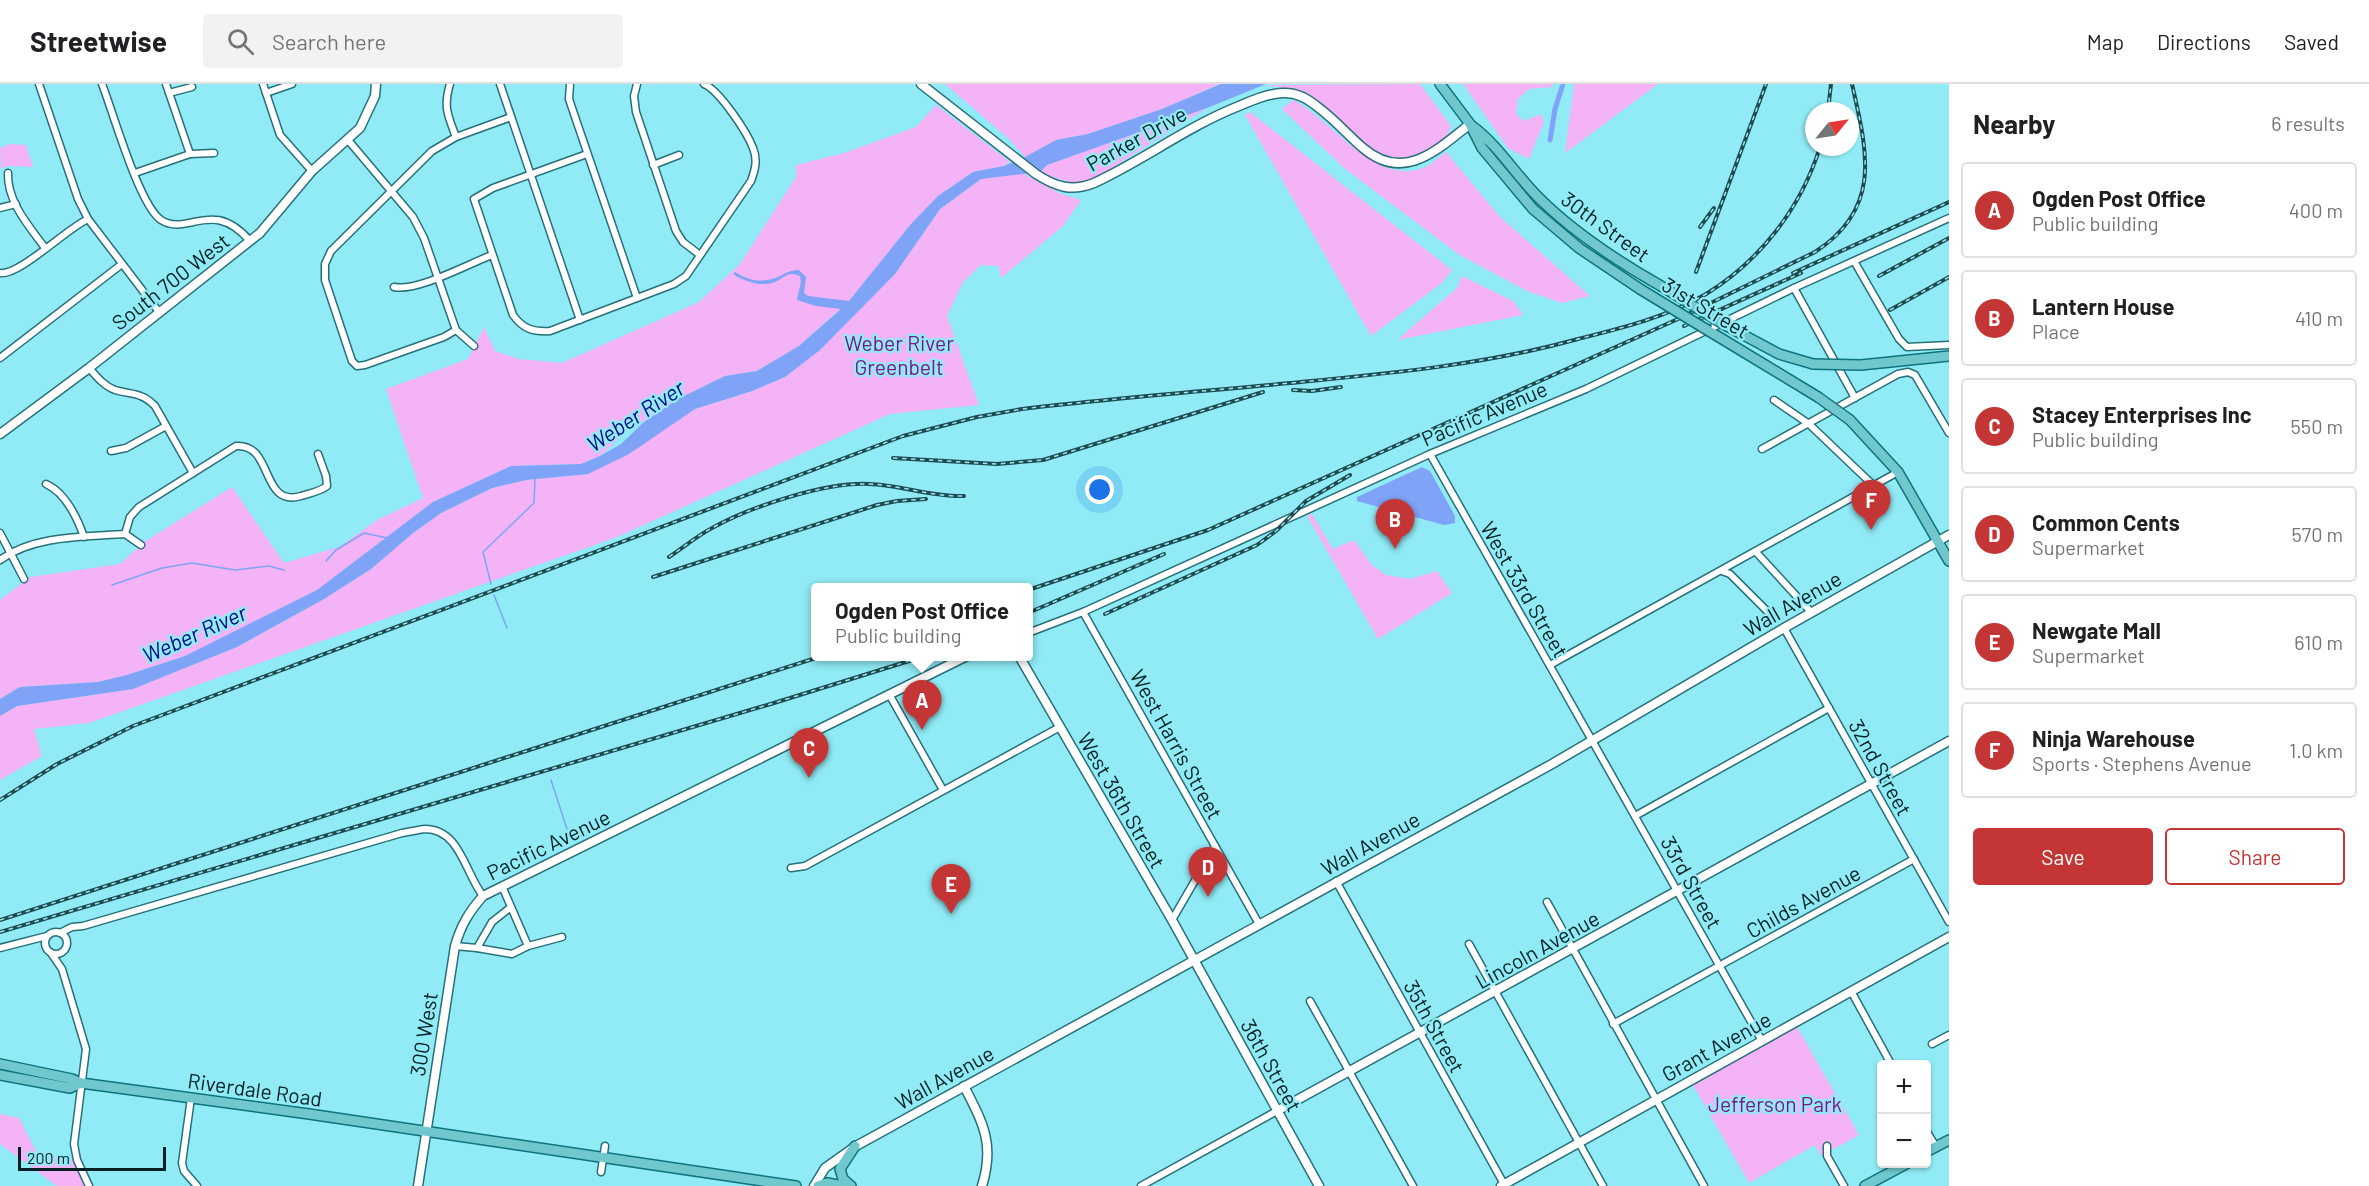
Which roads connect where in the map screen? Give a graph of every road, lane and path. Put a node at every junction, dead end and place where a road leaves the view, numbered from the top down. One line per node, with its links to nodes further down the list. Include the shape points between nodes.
1 (39, 84): 34 (street)
2 (102, 84): 28 (street)
3 (166, 84): 15 (street)
4 (263, 84): 16 (street)
5 (292, 84): 16 (street)
6 (376, 84): 20 (street, South 700 West, via 369,113)
7 (450, 84): 19 (street, via 446,108)
8 (500, 84): 17 (street)
9 (570, 84): 23 (street, via 569,99)
10 (637, 84): 25 (street, via 636,112)
11 (921, 84): 18 (street, Parker Drive, via 1036,174 1064,188 1085,187 1104,179 1210,118 1280,93 1305,98 1364,149 1393,163 1411,162 1428,155)
12 (1440, 84): 18 (main road, 31st Street)
13 (707, 85): 38 (street, via 721,96 753,148 756,166 751,181)
14 (192, 87): 15 (street)
15 (169, 93): 22 (street)
16 (266, 93): 26 (street, via 280,135)
17 (511, 117): 19 (street); 29 (street)
18 (1470, 124): 51 (main road, 30th Street, bridge, via 1487,137 1540,199 1599,248 1779,354 1814,363 1861,365); 64 (main road, 31st Street, bridge, via 1482,148 1533,209 1579,248 1818,396 1850,420)
19 (456, 137): 30 (street, via 432,151)
20 (348, 140): 26 (street, South 700 West); 30 (street)
21 (214, 153): 22 (street)
22 (190, 154): 28 (street)
23 (587, 154): 29 (street); 45 (street)
24 (679, 155): 25 (street)
25 (653, 165): 38 (street, via 676,231)
26 (312, 171): 35 (street, South 700 West)
27 (8, 173): 31 (street)
28 (135, 173): 35 (street, via 154,214 163,221 225,221 240,229)
29 (530, 175): 37 (street, via 474,199); 47 (street)
30 (391, 191): 42 (street, via 424,238); 48 (street, via 331,251 325,264 325,280 352,361 357,366 365,365)
31 (16, 204): 32 (street); 36 (street)
32 (0, 208)
33 (1949, 218): 39 (street, Pacific Avenue)
34 (88, 219): 36 (street); 40 (street)
35 (250, 241): 46 (street, South 700 West)
36 (45, 248): 41 (street, via 16,271)
37 (492, 255): 42 (street); 47 (street, via 520,326 535,332 550,331)
38 (700, 255): 45 (street, via 686,276)
39 (1854, 261): 44 (street, Pacific Avenue); 49 (street, via 1907,347)
40 (122, 264): 46 (street); 52 (street)
41 (0, 273)
42 (438, 277): 43 (street, via 404,289); 48 (street)
43 (394, 287)
44 (1794, 288): 54 (street); 63 (street, Pacific Avenue, via 1586,389)
45 (637, 298): 47 (street)
46 (159, 312): 53 (street, South 700 West)
47 (580, 320)
48 (456, 330): 50 (street)
49 (1949, 345)
50 (474, 346)
51 (1949, 356)
52 (0, 358)
53 (89, 368): 57 (street, via 114,389 146,397); 59 (street, South 700 West)
54 (1855, 398): 56 (street); 58 (street, via 1908,372 1915,375)
55 (1774, 400): 56 (street)
56 (1809, 424): 60 (street); 67 (street)
57 (166, 426): 61 (street, via 126,448); 65 (street)
58 (1949, 433)
59 (0, 434)
60 (1762, 448)
61 (111, 451)
62 (318, 454): 65 (street, via 327,486 294,498 277,493 254,451 246,445 236,446)
63 (1430, 454): 80 (street, Pacific Avenue); 87 (street, West 33rd Street)
64 (1898, 472): 67 (street); 72 (main road, 31st Street)
65 (193, 473): 69 (street, via 139,507 130,517)
66 (46, 484): 71 (street, via 57,489 78,519)
67 (1874, 486): 74 (street)
68 (0, 533): 75 (street)
69 (125, 534): 71 (street); 73 (street)
70 (1949, 535): 72 (street, Wall Avenue)
71 (84, 537): 75 (street)
72 (1938, 542): 77 (main road, 31st Street); 81 (street, Wall Avenue)
73 (141, 545)
74 (1756, 552): 78 (street); 81 (street)
75 (10, 553): 76 (street); 79 (street)
76 (0, 560)
77 (1949, 561)
78 (1721, 571): 82 (street, via 1730,574); 87 (street)
79 (24, 579)
80 (1083, 612): 84 (street, Pacific Avenue); 96 (street, West Harris Street)
81 (1812, 612): 83 (street, Wall Avenue)
82 (1771, 615)
83 (1784, 628): 89 (street, 32nd Street); 91 (street, Wall Avenue)
84 (1033, 631)
85 (959, 661): 88 (street, Pacific Avenue)
86 (1021, 661): 90 (street, West 36th Street)
87 (1550, 665): 91 (street, West 33rd Street)
88 (889, 694): 94 (street); 100 (street, Pacific Avenue)
89 (1829, 708): 93 (street, 32nd Street); 95 (street)
90 (1060, 727): 94 (street); 105 (street, West 36th Street)
91 (1592, 740): 95 (street, 33rd Street); 99 (street, Wall Avenue)
92 (1949, 741): 93 (street, Lincoln Avenue)
93 (1872, 784): 97 (street, 32nd Street); 101 (street, Lincoln Avenue)
94 (943, 790): 98 (street, via 805,866)
95 (1635, 816): 101 (street, 33rd Street)
96 (1215, 846): 105 (street); 107 (street, West Harris Street)
97 (1914, 859): 106 (street, 32nd Street); 124 (street, Childs Avenue)
98 (791, 868)
99 (1336, 881): 107 (street, Wall Avenue); 130 (street, 35th Street)
100 (502, 886): 102 (street, Pacific Avenue); 104 (street)
101 (1678, 891): 120 (street, Lincoln Avenue); 124 (street, 33rd Street)
102 (483, 896): 108 (street, Pacific Avenue, via 458,848 446,835 426,829); 116 (street, 300 West, via 468,913)
103 (1547, 902): 120 (street)
104 (511, 907): 117 (street); 119 (street, via 492,922)
105 (1172, 920): 123 (street, West 36th Street)
106 (1949, 922)
107 (1259, 924): 123 (street, Wall Avenue)
108 (83, 926): 109 (street, Pacific Avenue); 114 (street, Pacific Avenue)
109 (60, 933): 110 (street); 114 (street)
110 (47, 936): 113 (street); 122 (street)
111 (562, 937): 117 (street)
112 (1949, 937): 126 (street, Grant Avenue)
113 (32, 939): 118 (street); 122 (street)
114 (67, 942): 121 (street)
115 (1469, 944): 127 (street)
116 (455, 946): 119 (street); 144 (street, 300 West)
117 (528, 946): 119 (street, via 513,954)
118 (0, 948)
119 (477, 948)
120 (1573, 949): 127 (street, Lincoln Avenue); 129 (street)
121 (64, 950): 122 (street, via 58,954); 125 (street)
122 (49, 951): 125 (street)
123 (1194, 961): 140 (street, Wall Avenue); 143 (street, 36th Street)
124 (1720, 966): 129 (street, Childs Avenue); 132 (street, 33rd Street)
125 (62, 969): 139 (street, via 85,1045)
126 (1851, 991): 132 (street, Grant Avenue); 134 (street)
127 (1494, 993): 130 (street, Lincoln Avenue); 147 (street)
128 (1310, 1001): 136 (street)
129 (1614, 1024): 142 (street)
130 (1420, 1034): 136 (street, Lincoln Avenue); 167 (street, 35th Street)
131 (1949, 1035): 133 (street)
132 (1762, 1041): 142 (street, Grant Avenue)
133 (1932, 1044)
134 (1888, 1060)
135 (0, 1064): 138 (main road)
136 (1350, 1072): 143 (street, Lincoln Avenue); 166 (street)
137 (0, 1075): 138 (main road)
138 (71, 1083): 139 (main road, Riverdale Road)
139 (86, 1084): 141 (main road, Riverdale Road); 156 (street, via 74,1144)
140 (964, 1086): 149 (street, Wall Avenue); 163 (street, via 987,1139)
141 (191, 1098): 144 (main road, Riverdale Road); 157 (street, via 182,1163)
142 (1655, 1100): 147 (street, Grant Avenue); 169 (street)
143 (1277, 1111): 164 (street, Lincoln Avenue); 165 (street, 36th Street)
144 (426, 1131): 153 (main road, Riverdale Road); 158 (street, 300 West)
145 (1931, 1138): 151 (street)
146 (1949, 1140): 151 (main road)
147 (1579, 1143): 167 (street, Grant Avenue); 168 (street)
148 (605, 1146): 153 (street)
149 (855, 1146): 160 (street, Wall Avenue, via 825,1168); 162 (main road, via 840,1172)
150 (1827, 1146): 170 (street, via 1827,1156)
151 (1936, 1147): 152 (main road)
152 (1931, 1150)
153 (603, 1157): 155 (street); 159 (main road)
154 (1899, 1168): 171 (main road)
155 (602, 1172)
156 (89, 1186)
157 (197, 1186)
158 (418, 1186)
159 (796, 1186)
160 (816, 1186): 161 (main road)
161 (844, 1186)
162 (851, 1186)
163 (982, 1186)
164 (1141, 1186)
165 (1319, 1186)
166 (1413, 1186)
167 (1503, 1186)
168 (1604, 1186)
169 (1704, 1186)
170 (1844, 1186)
171 (1865, 1186)

